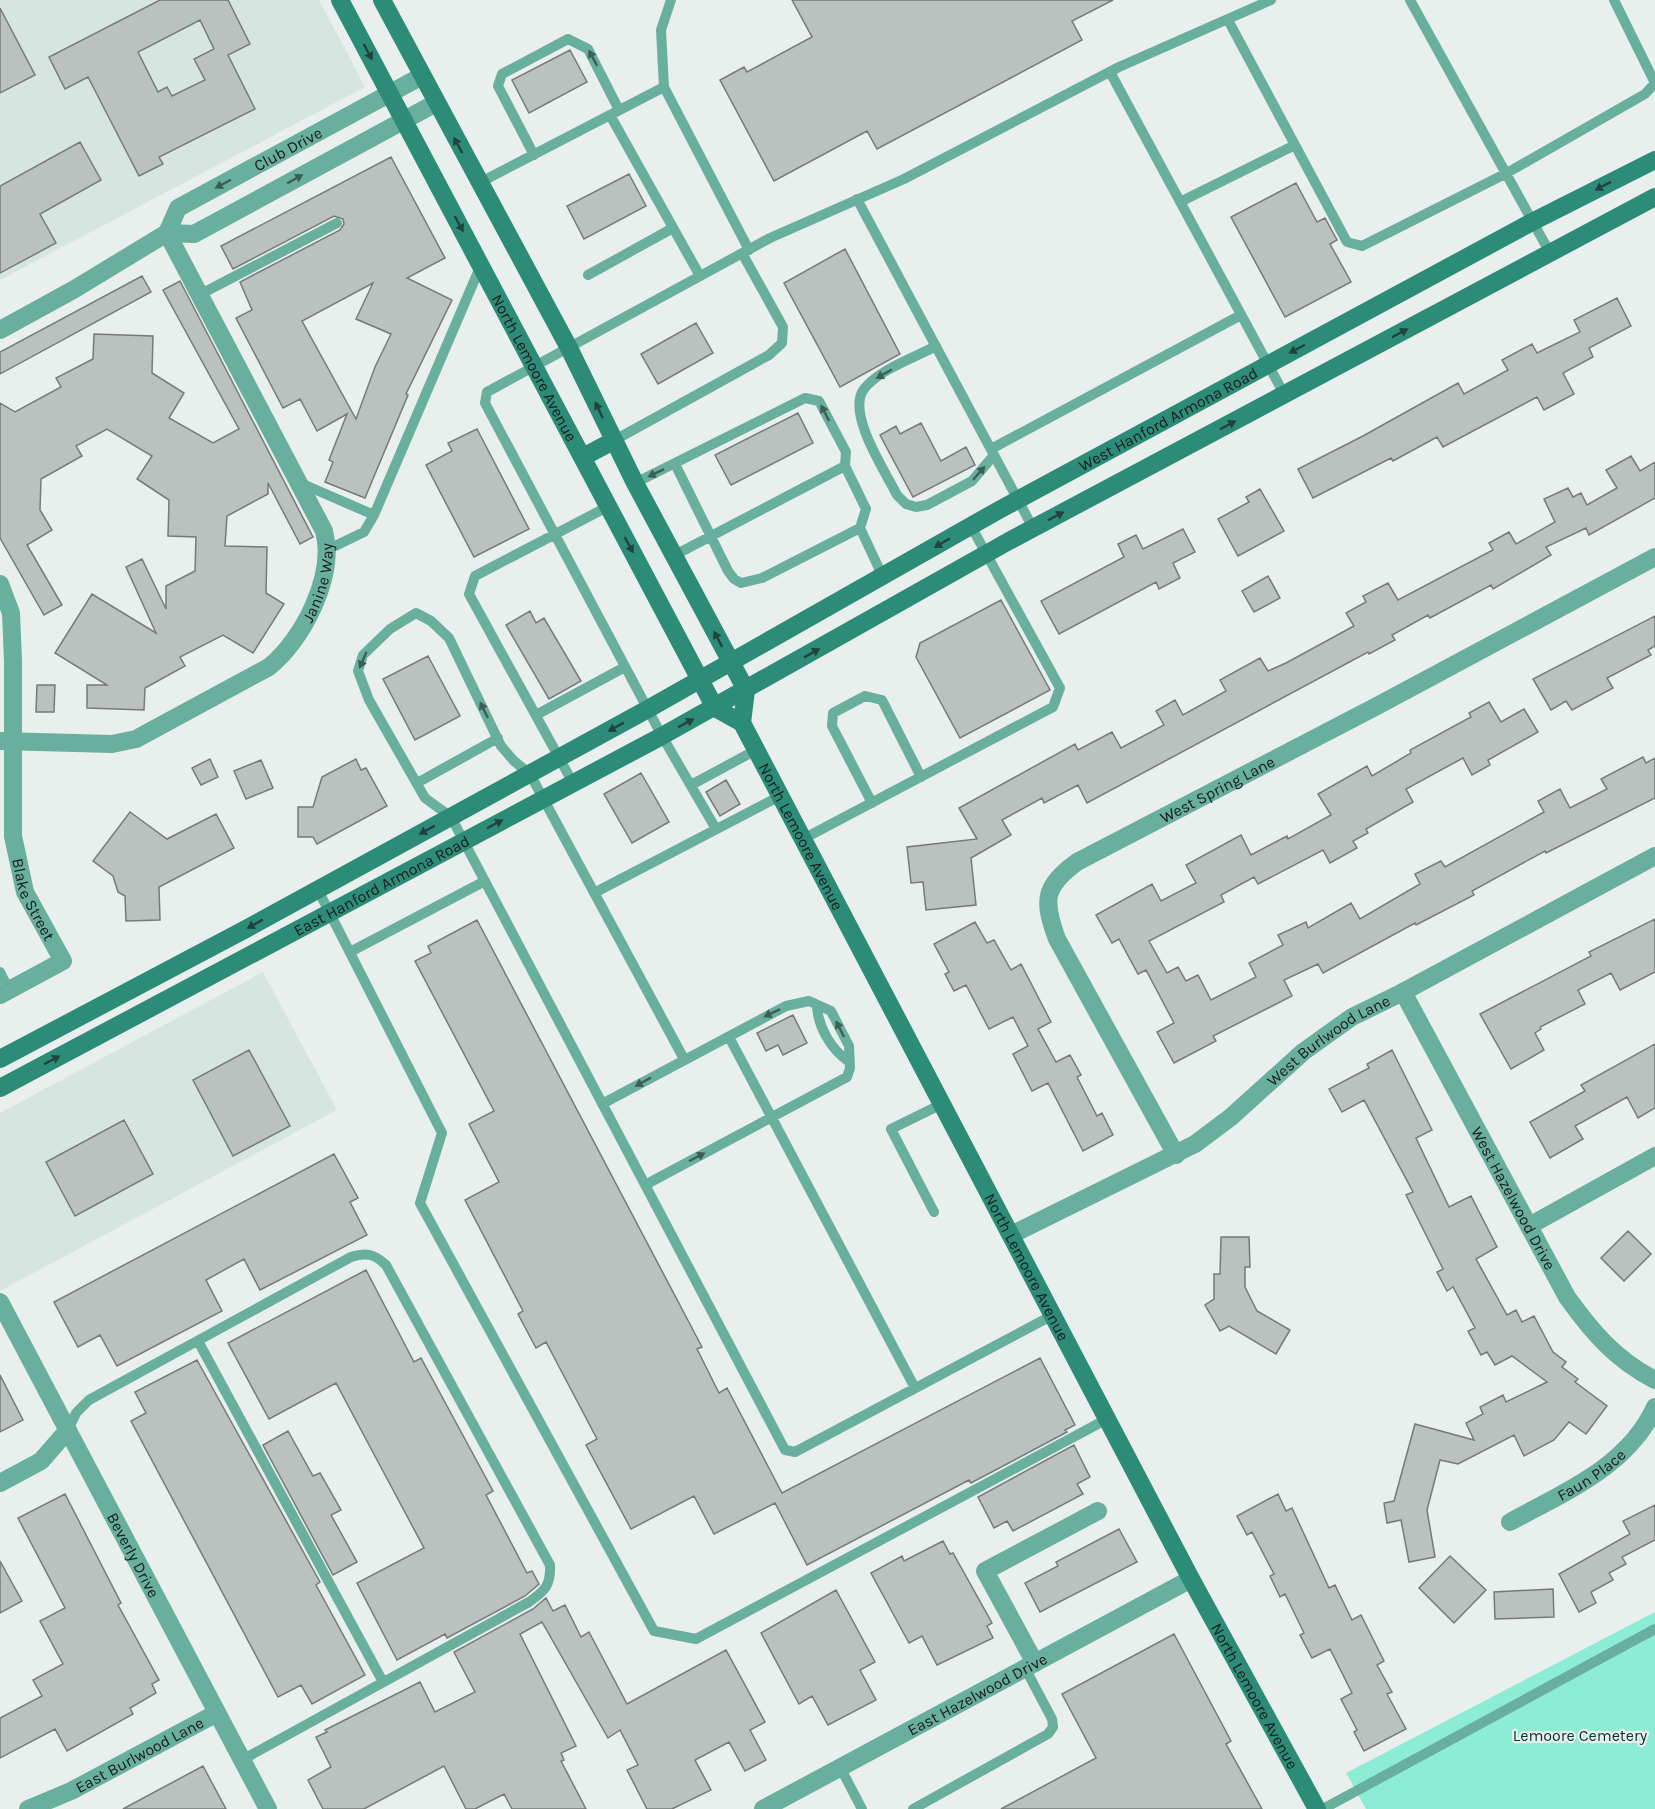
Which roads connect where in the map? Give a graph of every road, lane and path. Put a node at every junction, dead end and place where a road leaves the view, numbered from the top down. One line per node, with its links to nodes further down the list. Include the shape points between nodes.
1 (340, 0): 11 (main road, North Lemoore Avenue, one-way to 11)
2 (382, 0): 9 (main road)
3 (671, 0): 10 (lane, via 661,30)
4 (1271, 0): 7 (lane)
5 (1410, 0): 18 (lane)
6 (1614, 0): 18 (lane, via 1654,83 1645,94)
7 (1228, 20): 8 (lane); 15 (lane)
8 (1110, 72): 21 (lane, via 904,179); 22 (lane)
9 (422, 76): 11 (street, Club Drive); 12 (main road)
10 (664, 87): 13 (lane); 27 (lane)
11 (390, 94): 14 (main road, North Lemoore Avenue); 26 (street, Club Drive, one-way to 26, via 178,208)
12 (436, 103): 14 (street, Club Drive); 19 (main road, one-way to 12)
13 (615, 113): 16 (lane); 16 (lane, one-way to 16, via 588,49 568,39 502,74 498,86); 25 (lane)
14 (404, 120): 26 (street, Club Drive, one-way to 14, via 194,234); 29 (main road, North Lemoore Avenue, one-way to 29)
15 (1295, 145): 18 (lane, via 1347,242 1362,246); 22 (lane)
16 (534, 155): 19 (lane)
17 (1655, 160): 23 (main road, West Hanford Armona Road, one-way to 23)
18 (1505, 174): 23 (lane)
19 (479, 183): 36 (main road)
20 (1655, 197): 28 (main road, West Hanford Armona Road)
21 (857, 199): 27 (lane); 35 (lane)
22 (1180, 202): 33 (lane)
23 (1532, 222): 28 (lane); 37 (main road, West Hanford Armona Road, one-way to 37)
24 (337, 223): 32 (lane)
25 (673, 228): 30 (lane); 31 (lane)
26 (167, 233): 32 (street, Janine Way); 34 (street)
27 (745, 252): 31 (lane); 40 (lane, via 783,327 782,342 769,355)
28 (1550, 253): 39 (main road, West Hanford Armona Road, one-way to 28)
29 (481, 265): 38 (main road, North Lemoore Avenue); 49 (lane)
30 (588, 275)
31 (700, 276): 36 (lane)
32 (199, 295): 45 (street, Janine Way)
33 (1241, 315): 37 (lane); 41 (lane)
34 (0, 330)
35 (936, 346): 41 (lane); 41 (lane, one-way to 41, via 877,377 863,390 858,404 860,420 897,495 906,504 927,505 972,481)
36 (569, 348): 38 (lane); 40 (main road, one-way to 36)
37 (1268, 365): 39 (lane); 47 (main road, West Hanford Armona Road)
38 (535, 366): 42 (main road, North Lemoore Avenue); 53 (lane, via 487,392 485,403)
39 (1284, 394): 52 (main road, West Hanford Armona Road, one-way to 39)
40 (613, 441): 42 (main road); 46 (main road)
41 (992, 452): 47 (lane)
42 (583, 457): 48 (main road, North Lemoore Avenue)
43 (675, 464): 44 (lane, one-way to 43, via 846,452 819,401 805,398); 46 (lane, one-way to 46); 54 (lane)
44 (845, 466): 51 (lane, via 866,509); 54 (lane)
45 (298, 482): 49 (lane); 55 (street, Janine Way, via 324,531)
46 (635, 483): 57 (main road)
47 (1018, 500): 50 (main road, West Hanford Armona Road); 52 (lane)
48 (609, 507): 53 (lane); 64 (main road, North Lemoore Avenue, one-way to 64)
49 (374, 515): 55 (lane, via 364,532)
50 (971, 526): 56 (lane); 59 (main road, West Hanford Armona Road, one-way to 59)
51 (860, 528): 54 (lane, via 747,583 734,579); 59 (lane)
52 (1033, 528): 56 (main road, West Hanford Armona Road)
53 (555, 534): 63 (lane); 68 (lane, via 475,576 469,594)
54 (711, 537): 57 (lane)
55 (329, 549): 72 (street, Janine Way, via 319,590 296,640 269,667 136,739 112,744)
56 (987, 554): 61 (main road, West Hanford Armona Road); 76 (lane, via 1060,688 1053,707)
57 (673, 556): 62 (main road, one-way to 57)
58 (1655, 557): 103 (street, West Spring Lane, via 1077,862 1055,882 1046,902 1058,939)
59 (883, 577): 61 (main road); 62 (main road, West Hanford Armona Road)
60 (0, 584): 72 (street, Blake Street, via 11,613)
61 (897, 605): 65 (main road, West Hanford Armona Road, one-way to 61)
62 (731, 663): 64 (main road, West Hanford Armona Road); 65 (main road)
63 (626, 667): 67 (lane); 68 (lane)
64 (693, 685): 66 (main road, North Lemoore Avenue); 67 (main road, East Hanford Armona Road)
65 (754, 686): 66 (main road, East Hanford Armona Road); 69 (main road)
66 (715, 708): 69 (main road); 70 (main road, East Hanford Armona Road, one-way to 66)
67 (648, 709): 70 (lane); 74 (main road, East Hanford Armona Road, one-way to 74)
68 (536, 715): 74 (lane)
69 (742, 723): 73 (main road, North Lemoore Avenue)
70 (662, 736): 78 (main road, East Hanford Armona Road); 79 (lane)
71 (498, 738): 75 (lane, via 514,761); 77 (lane); 77 (lane, one-way to 77, via 449,638 416,613 390,629 363,655 358,671 369,700)
72 (6, 741): 94 (street, Blake Street, via 13,836 24,892 63,962)
73 (756, 750): 79 (lane); 80 (main road, North Lemoore Avenue)
74 (560, 758): 75 (main road, East Hanford Armona Road); 78 (lane)
75 (530, 774): 81 (lane); 83 (main road, East Hanford Armona Road)
76 (921, 777): 82 (lane); 82 (lane, via 882,700 865,696 833,713 832,726)
77 (417, 783): 83 (lane, via 425,798)
78 (573, 783): 81 (main road, East Hanford Armona Road)
79 (691, 785): 84 (lane)
80 (780, 796): 84 (lane); 85 (main road, North Lemoore Avenue)
81 (544, 799): 86 (main road, East Hanford Armona Road, one-way to 81); 90 (lane)
82 (872, 803): 85 (lane)
83 (452, 817): 86 (lane); 89 (main road, East Hanford Armona Road, one-way to 89)
84 (716, 829): 90 (lane)
85 (803, 839): 101 (main road, North Lemoore Avenue)
86 (464, 841): 88 (lane); 91 (main road, East Hanford Armona Road)
87 (1655, 856): 95 (street, West Burlwood Lane)
88 (485, 882): 92 (lane); 100 (lane)
89 (318, 890): 91 (lane); 97 (main road, East Hanford Armona Road, one-way to 97)
90 (594, 893): 98 (lane)
91 (330, 912): 92 (lane); 99 (main road, East Hanford Armona Road, one-way to 91)
92 (350, 952): 115 (lane, via 442,1133 420,1203 654,1631 696,1639)
93 (0, 972): 94 (lane)
94 (5, 992)
95 (1403, 992): 103 (street, West Burlwood Lane, via 1324,1035 1231,1117); 107 (street, West Hazelwood Drive)
96 (729, 1037): 98 (lane); 102 (lane); 102 (lane, one-way to 96, via 842,1082 849,1072 848,1061 836,1053 818,1018 817,1006 802,1001)
97 (0, 1059)
98 (684, 1059): 100 (lane, one-way to 100)
99 (0, 1088)
100 (602, 1104): 105 (lane)
101 (942, 1104): 106 (lane, via 891,1129); 108 (main road, North Lemoore Avenue)
102 (771, 1118): 105 (lane, one-way to 102); 113 (lane)
103 (1176, 1155): 108 (street, West Burlwood Lane)
104 (1655, 1156): 107 (street)
105 (645, 1185): 113 (lane, via 784,1450 795,1452)
106 (934, 1212)
107 (1529, 1226): 112 (street, West Hazelwood Drive, via 1567,1296 1592,1332 1624,1361)
108 (1011, 1235): 110 (main road, North Lemoore Avenue)
109 (0, 1302): 116 (street, Beverly Drive)
110 (1053, 1315): 113 (lane); 115 (main road, North Lemoore Avenue)
111 (198, 1341): 116 (lane, via 90,1400 76,1413); 123 (lane); 123 (lane, via 351,1257 375,1255 386,1264 550,1565 551,1579 545,1591)
112 (1655, 1380)
113 (915, 1388)
114 (1655, 1407): 119 (street, Faun Place, via 1636,1441 1620,1456)
115 (1107, 1419): 120 (main road, North Lemoore Avenue)
116 (68, 1430): 117 (street, via 41,1461); 124 (street, Beverly Drive)
117 (0, 1483)
118 (1098, 1511): 122 (street, via 985,1571)
119 (1510, 1522)
120 (1191, 1579): 122 (street, East Hazelwood Drive); 132 (main road, North Lemoore Avenue)
121 (1655, 1629): 133 (lane)
122 (1030, 1665): 126 (street, East Hazelwood Drive); 131 (lane, via 1052,1719 1053,1727 1048,1734)
123 (383, 1682): 125 (lane)
124 (217, 1713): 125 (street, Beverly Drive); 127 (street, East Burlwood Lane, via 71,1791)
125 (242, 1760): 128 (street, Beverly Drive)
126 (840, 1767): 129 (street, East Hazelwood Drive); 130 (lane)
127 (28, 1809)
128 (268, 1809)
129 (763, 1809)
130 (862, 1809)
131 (913, 1809)
132 (1317, 1809)
133 (1323, 1809)

